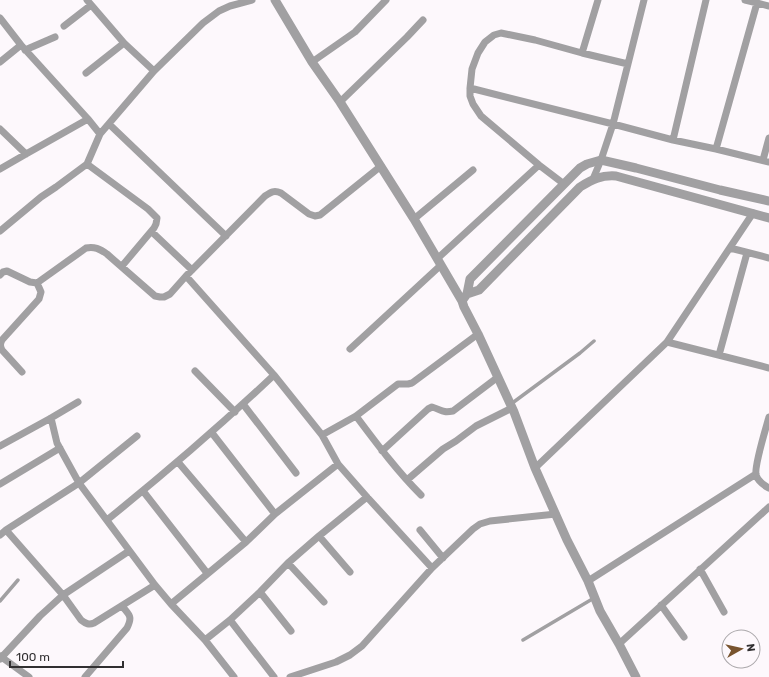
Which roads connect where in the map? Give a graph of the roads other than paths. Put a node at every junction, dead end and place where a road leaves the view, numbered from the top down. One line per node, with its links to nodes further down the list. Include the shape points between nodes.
1 (252, 0): 21 (street, via 219,11 202,23)
2 (275, 0): 19 (street)
3 (386, 0): 19 (street, via 355,32)
4 (598, 0): 17 (street)
5 (644, 0): 20 (street)
6 (706, 0): 31 (street)
7 (746, 0): 9 (street)
8 (89, 3): 13 (street); 15 (street)
9 (757, 4): 10 (street); 32 (street)
10 (769, 6)
11 (0, 18): 16 (street)
12 (423, 20): 24 (street)
13 (64, 26)
14 (55, 36): 16 (street)
15 (124, 43): 21 (street); 22 (street)
16 (23, 48): 18 (street); 25 (street)
17 (582, 53): 20 (street); 23 (street, via 501,32 485,42 478,53 472,69)
18 (0, 62)
19 (312, 62): 24 (street)
20 (628, 64): 27 (street)
21 (154, 71): 26 (street)
22 (86, 73)
23 (470, 88): 27 (street); 37 (street, via 473,104 481,116)
24 (340, 102): 38 (street)
25 (88, 119): 29 (street); 33 (street)
26 (109, 124): 29 (street); 49 (street)
27 (613, 124): 31 (street); 34 (street)
28 (0, 129): 33 (street)
29 (100, 134): 36 (street)
30 (769, 138): 35 (street)
31 (673, 140): 32 (street)
32 (716, 149): 35 (street)
33 (26, 154): 39 (street)
34 (601, 160): 41 (street); 42 (street, via 580,168); 43 (street)
35 (766, 161)
36 (87, 164): 47 (street); 48 (street, via 157,218)
37 (539, 165): 42 (street); 53 (street)
38 (381, 166): 46 (street); 49 (street, via 320,215 309,214 281,193 272,191)
39 (0, 169)
40 (474, 170): 46 (street)
41 (593, 179): 44 (street, via 616,176); 59 (street, via 580,187 478,290)
42 (564, 184): 59 (street, via 470,279)
43 (769, 201)
44 (753, 213): 45 (street); 50 (street)
45 (769, 218)
46 (414, 219): 53 (street)
47 (0, 231)
48 (152, 232): 54 (street); 55 (street)
49 (226, 236): 55 (street)
50 (730, 248): 51 (street); 62 (street)
51 (747, 253): 52 (street); 65 (street)
52 (769, 258)
53 (440, 261): 59 (street); 64 (street)
54 (122, 266): 57 (street, via 155,296 160,297 170,294); 58 (street, via 101,249 90,246)
55 (192, 270): 57 (street)
56 (0, 275): 58 (street, via 6,271)
57 (186, 276): 69 (street)
58 (37, 283): 63 (street, via 41,292 39,299)
59 (464, 298): 60 (street, via 464,307)
60 (478, 334): 70 (street); 75 (street, via 412,383 398,384)
61 (594, 341): 73 (lane)
62 (667, 342): 65 (street); 86 (street)
63 (0, 343): 67 (street, via 2,350)
64 (350, 349)
65 (719, 355): 66 (street)
66 (769, 368)
67 (22, 372)
68 (195, 372): 74 (street)
69 (274, 375): 72 (street); 79 (street)
70 (498, 377): 73 (street); 83 (street, via 453,412 444,412 432,407)
71 (78, 402): 77 (street)
72 (243, 404): 74 (street); 87 (street)
73 (511, 406): 86 (street); 89 (street, via 442,449)
74 (235, 412): 78 (street)
75 (356, 416): 79 (street); 83 (street)
76 (769, 417): 88 (street)
77 (52, 418): 81 (street); 82 (street)
78 (212, 433): 84 (street); 97 (street)
79 (322, 435): 85 (street)
80 (137, 436): 90 (street)
81 (0, 446)
82 (60, 448): 90 (street); 91 (street)
83 (382, 451): 89 (street)
84 (178, 462): 93 (street); 104 (street)
85 (338, 464): 95 (street); 97 (street)
86 (535, 468): 98 (street)
87 (296, 473)
88 (756, 474): 92 (street, via 758,480); 113 (street)
89 (407, 480): 94 (street)
90 (79, 483): 99 (street); 100 (street)
91 (0, 484)
92 (769, 488)
93 (143, 491): 99 (street); 111 (street)
94 (422, 496)
95 (367, 497): 103 (street); 108 (street)
96 (769, 507): 109 (street)
97 (275, 514): 104 (street)
98 (556, 514): 106 (street, via 480,524); 113 (street)
99 (107, 520): 105 (street)
100 (6, 530): 102 (street); 116 (street)
101 (420, 530): 106 (street)
102 (0, 535)
103 (319, 536): 107 (street); 110 (street)
104 (246, 542): 111 (street)
105 (129, 551): 114 (street); 116 (street)
106 (443, 558): 108 (street)
107 (288, 563): 115 (street); 119 (street)
108 (432, 568): 135 (street, via 362,646 336,662)
109 (700, 569): 121 (street); 123 (street)
110 (350, 572)
111 (208, 573): 120 (street)
112 (18, 580): 118 (lane)
113 (588, 580): 117 (street)
114 (155, 585): 120 (street); 122 (street)
115 (260, 592): 124 (street); 125 (street)
116 (63, 595): 122 (street, via 82,620 90,624); 130 (street)
117 (595, 598): 128 (lane); 129 (street)
118 (0, 601)
119 (324, 602)
120 (171, 604): 127 (street)
121 (661, 605): 126 (street); 129 (street)
122 (122, 606): 132 (street, via 130,616 127,628)
123 (724, 612)
124 (230, 620): 127 (street); 134 (street)
125 (291, 631)
126 (684, 637)
127 (205, 640): 133 (street)
128 (523, 640)
129 (619, 644): 136 (street)
130 (0, 657): 131 (street)
131 (29, 677)
132 (85, 677)
133 (234, 677)
134 (274, 677)
135 (290, 677)
136 (636, 677)

